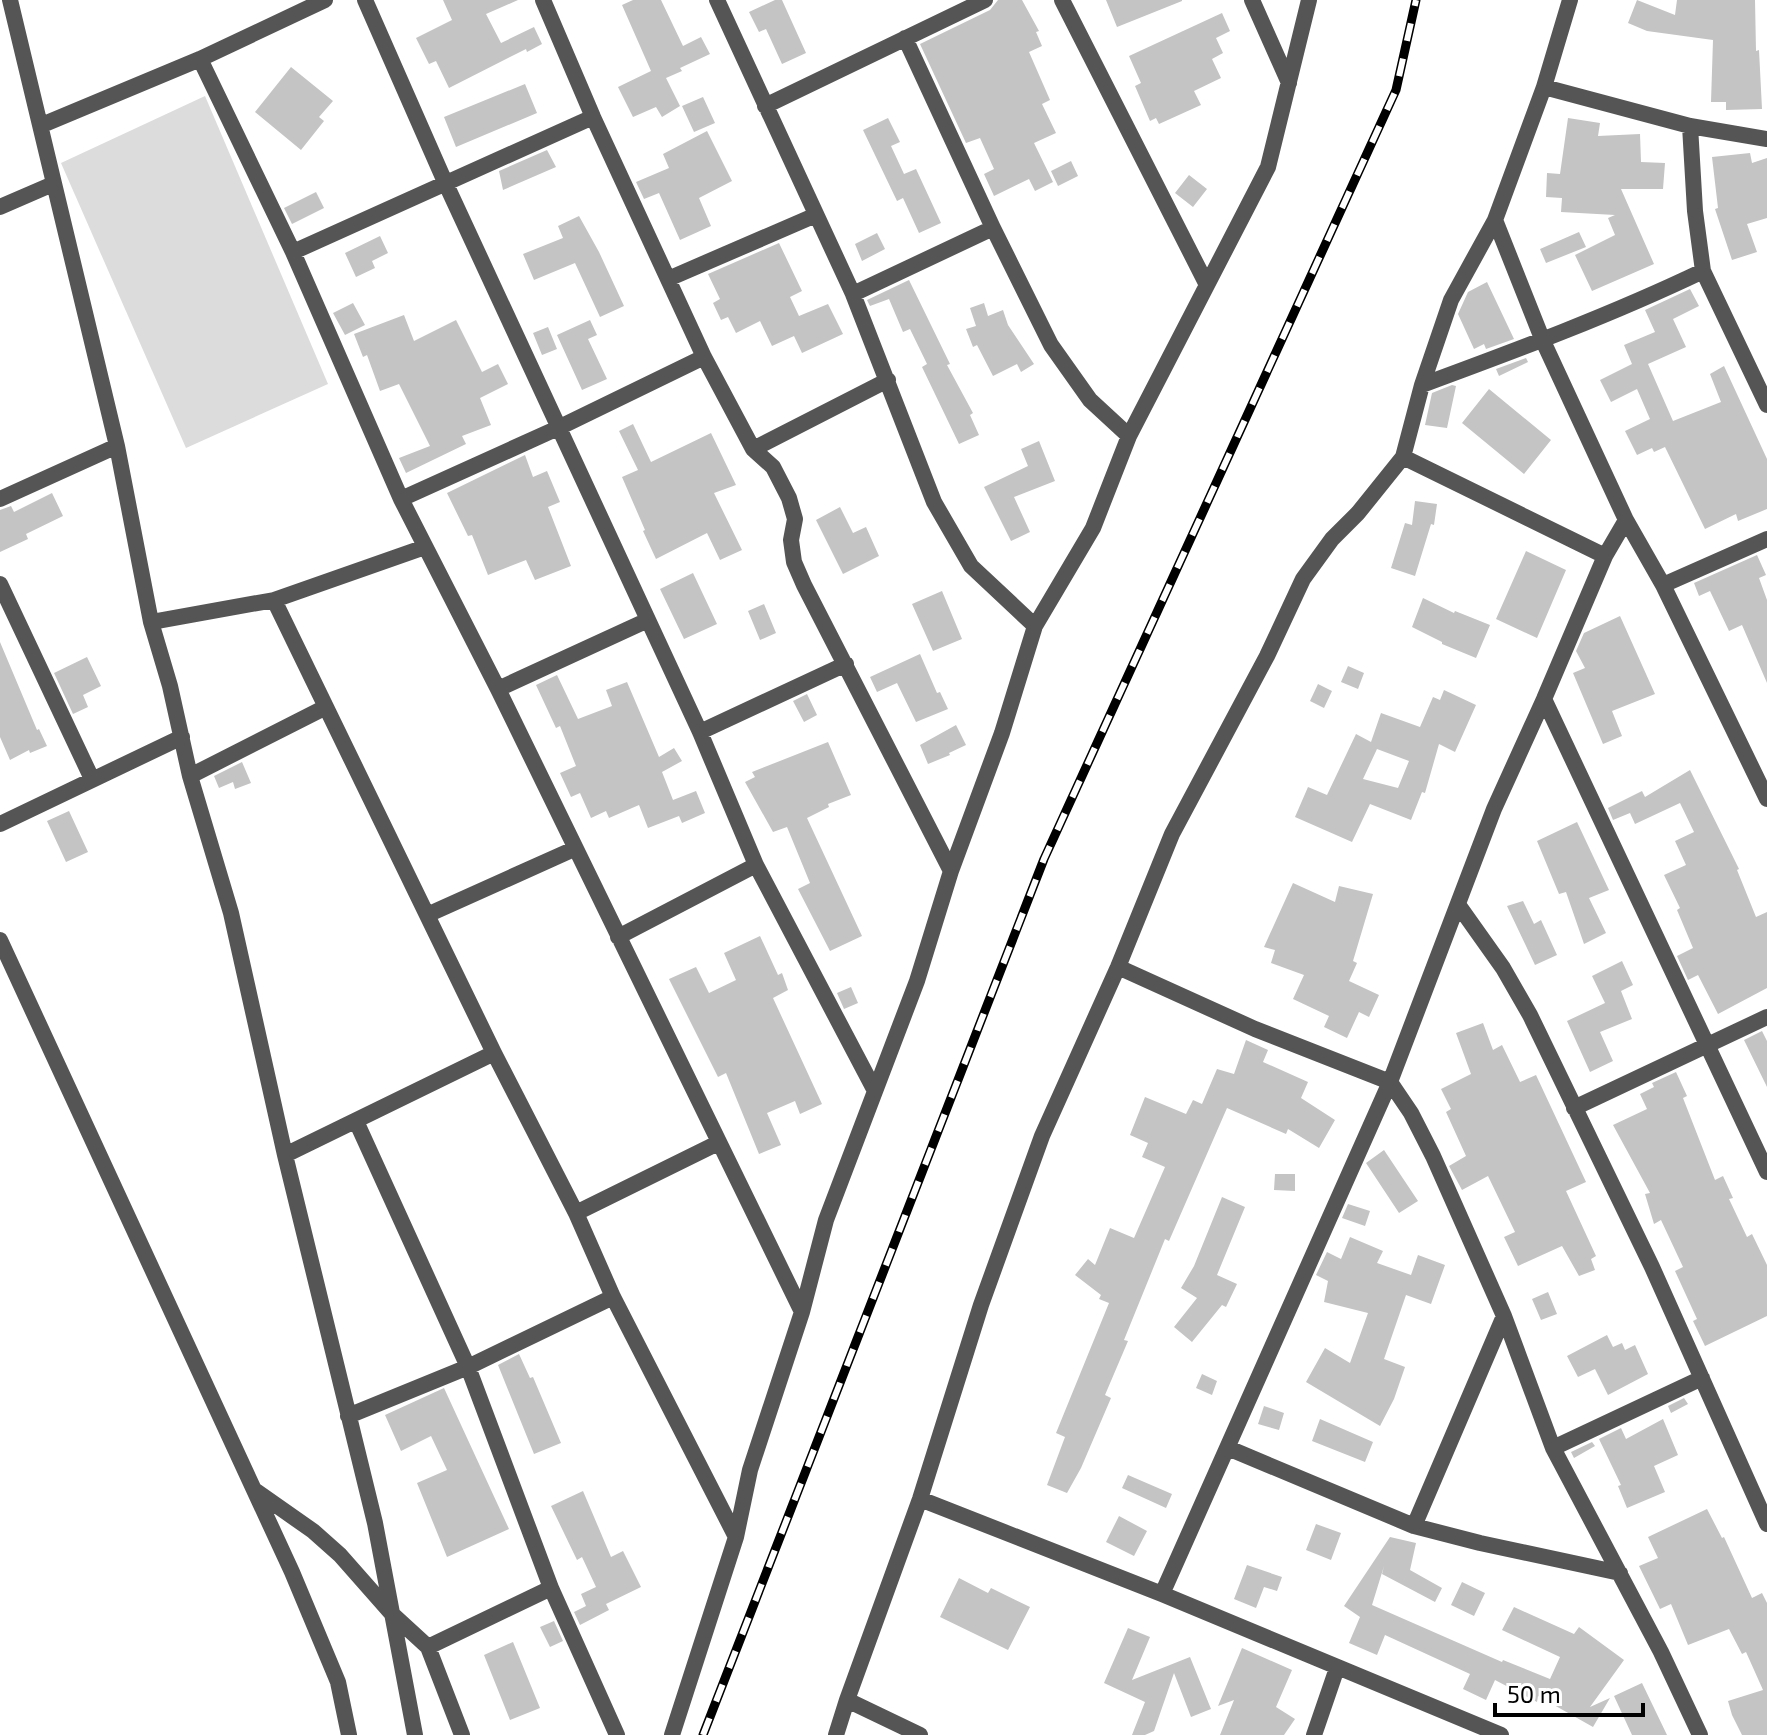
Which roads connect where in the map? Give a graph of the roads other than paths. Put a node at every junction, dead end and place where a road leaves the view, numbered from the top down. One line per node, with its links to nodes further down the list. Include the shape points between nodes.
1 (10, 0): 18 (street)
2 (325, 0): 13 (street)
3 (365, 0): 21 (street)
4 (543, 0): 17 (street)
5 (717, 0): 16 (street)
6 (985, 0): 11 (street)
7 (1062, 0): 30 (street)
8 (1252, 0): 14 (street)
9 (1309, 0): 14 (street)
10 (1570, 0): 15 (street)
11 (958, 6): 12 (street)
12 (905, 38): 16 (street); 26 (street)
13 (200, 59): 18 (street); 27 (street)
14 (1289, 83): 30 (street, via 1268,167)
15 (1544, 87): 19 (street); 25 (street)
16 (765, 106): 24 (street)
17 (593, 117): 21 (street); 29 (street)
18 (42, 125): 22 (street)
19 (1690, 126): 20 (street); 28 (street)
20 (1767, 139)
21 (445, 182): 27 (street); 37 (street)
22 (53, 184): 23 (street); 39 (street)
23 (0, 207)
24 (816, 215): 29 (street); 31 (street)
25 (1495, 220): 32 (street); 35 (street, via 1451,300)
26 (993, 228): 31 (street); 38 (street, via 1051,345 1090,400)
27 (293, 252): 43 (street)
28 (1703, 271): 32 (street); 36 (street)
29 (668, 279): 33 (street)
30 (1206, 283): 38 (street)
31 (853, 294): 34 (street)
32 (1543, 341): 35 (street); 44 (street)
33 (704, 357): 37 (street); 40 (street)
34 (888, 380): 40 (street); 53 (street, via 934,502 971,566)
35 (1422, 385): 41 (street)
36 (1767, 405)
37 (558, 428): 43 (street); 51 (street)
38 (1129, 436): 53 (street, via 1093,528)
39 (117, 446): 42 (street); 52 (street)
40 (753, 449): 54 (street, via 773,467 789,498 795,519 794,562)
41 (1403, 457): 47 (street); 71 (street, via 1303,579 1172,834)
42 (0, 499)
43 (401, 499): 46 (street)
44 (1626, 520): 47 (street); 49 (street)
45 (1767, 539): 49 (street)
46 (425, 547): 50 (street); 55 (street)
47 (1605, 556): 56 (street)
48 (0, 584): 61 (street)
49 (1663, 585): 62 (street)
50 (274, 600): 52 (street); 57 (street)
51 (648, 620): 55 (street); 58 (street)
52 (151, 622): 59 (street)
53 (1035, 626): 66 (street)
54 (846, 664): 58 (street); 66 (street)
55 (498, 689): 64 (street)
56 (1544, 699): 67 (street, via 1494,809); 73 (street)
57 (326, 707): 60 (street); 68 (street)
58 (700, 732): 65 (street)
59 (182, 737): 60 (street); 61 (street)
60 (190, 776): 80 (street, via 231,913)
61 (92, 779): 63 (street)
62 (1767, 799)
63 (0, 824)
64 (574, 849): 68 (street); 69 (street)
65 (756, 865): 69 (street); 76 (street)
66 (951, 871): 76 (street)
67 (1459, 906): 75 (street); 77 (street, via 1530,1015)
68 (427, 915): 74 (street)
69 (618, 937): 79 (street)
70 (0, 940): 91 (street)
71 (1118, 967): 75 (street); 92 (street, via 1042,1136)
72 (1767, 1017): 73 (street)
73 (1707, 1046): 77 (street); 81 (street)
74 (494, 1053): 78 (street); 82 (street)
75 (1390, 1082): 85 (street, via 1433,1156); 89 (street)
76 (875, 1091): 84 (street, via 826,1220)
77 (1574, 1108): 87 (street)
78 (356, 1121): 80 (street); 86 (street)
79 (718, 1143): 82 (street); 84 (street)
80 (285, 1155): 88 (street)
81 (1767, 1172)
82 (576, 1213): 83 (street)
83 (613, 1297): 86 (street); 96 (street)
84 (802, 1312): 96 (street, via 750,1470)
85 (1504, 1316): 90 (street); 95 (street)
86 (468, 1367): 88 (street); 98 (street)
87 (1702, 1378): 90 (street); 93 (street)
88 (348, 1416): 100 (street)
89 (1228, 1448): 95 (street); 99 (street)
90 (1553, 1448): 97 (street)
91 (254, 1490): 100 (street, via 340,1555); 104 (street, via 334,1670)
92 (920, 1499): 99 (street); 103 (street)
93 (1763, 1506): 94 (street)
94 (1767, 1524)
95 (1414, 1526): 97 (street)
96 (736, 1537): 108 (street)
97 (1620, 1573): 113 (street)
98 (551, 1588): 101 (street); 107 (street)
99 (1162, 1594): 102 (street)
100 (392, 1614): 101 (street); 105 (street)
101 (428, 1647): 106 (street)
102 (1337, 1668): 111 (street); 112 (street)
103 (847, 1700): 109 (street); 110 (street)
104 (349, 1735)
105 (415, 1735)
106 (462, 1735)
107 (617, 1735)
108 (672, 1735)
109 (836, 1735)
110 (920, 1735)
111 (1314, 1735)
112 (1501, 1735)
113 (1700, 1735)

